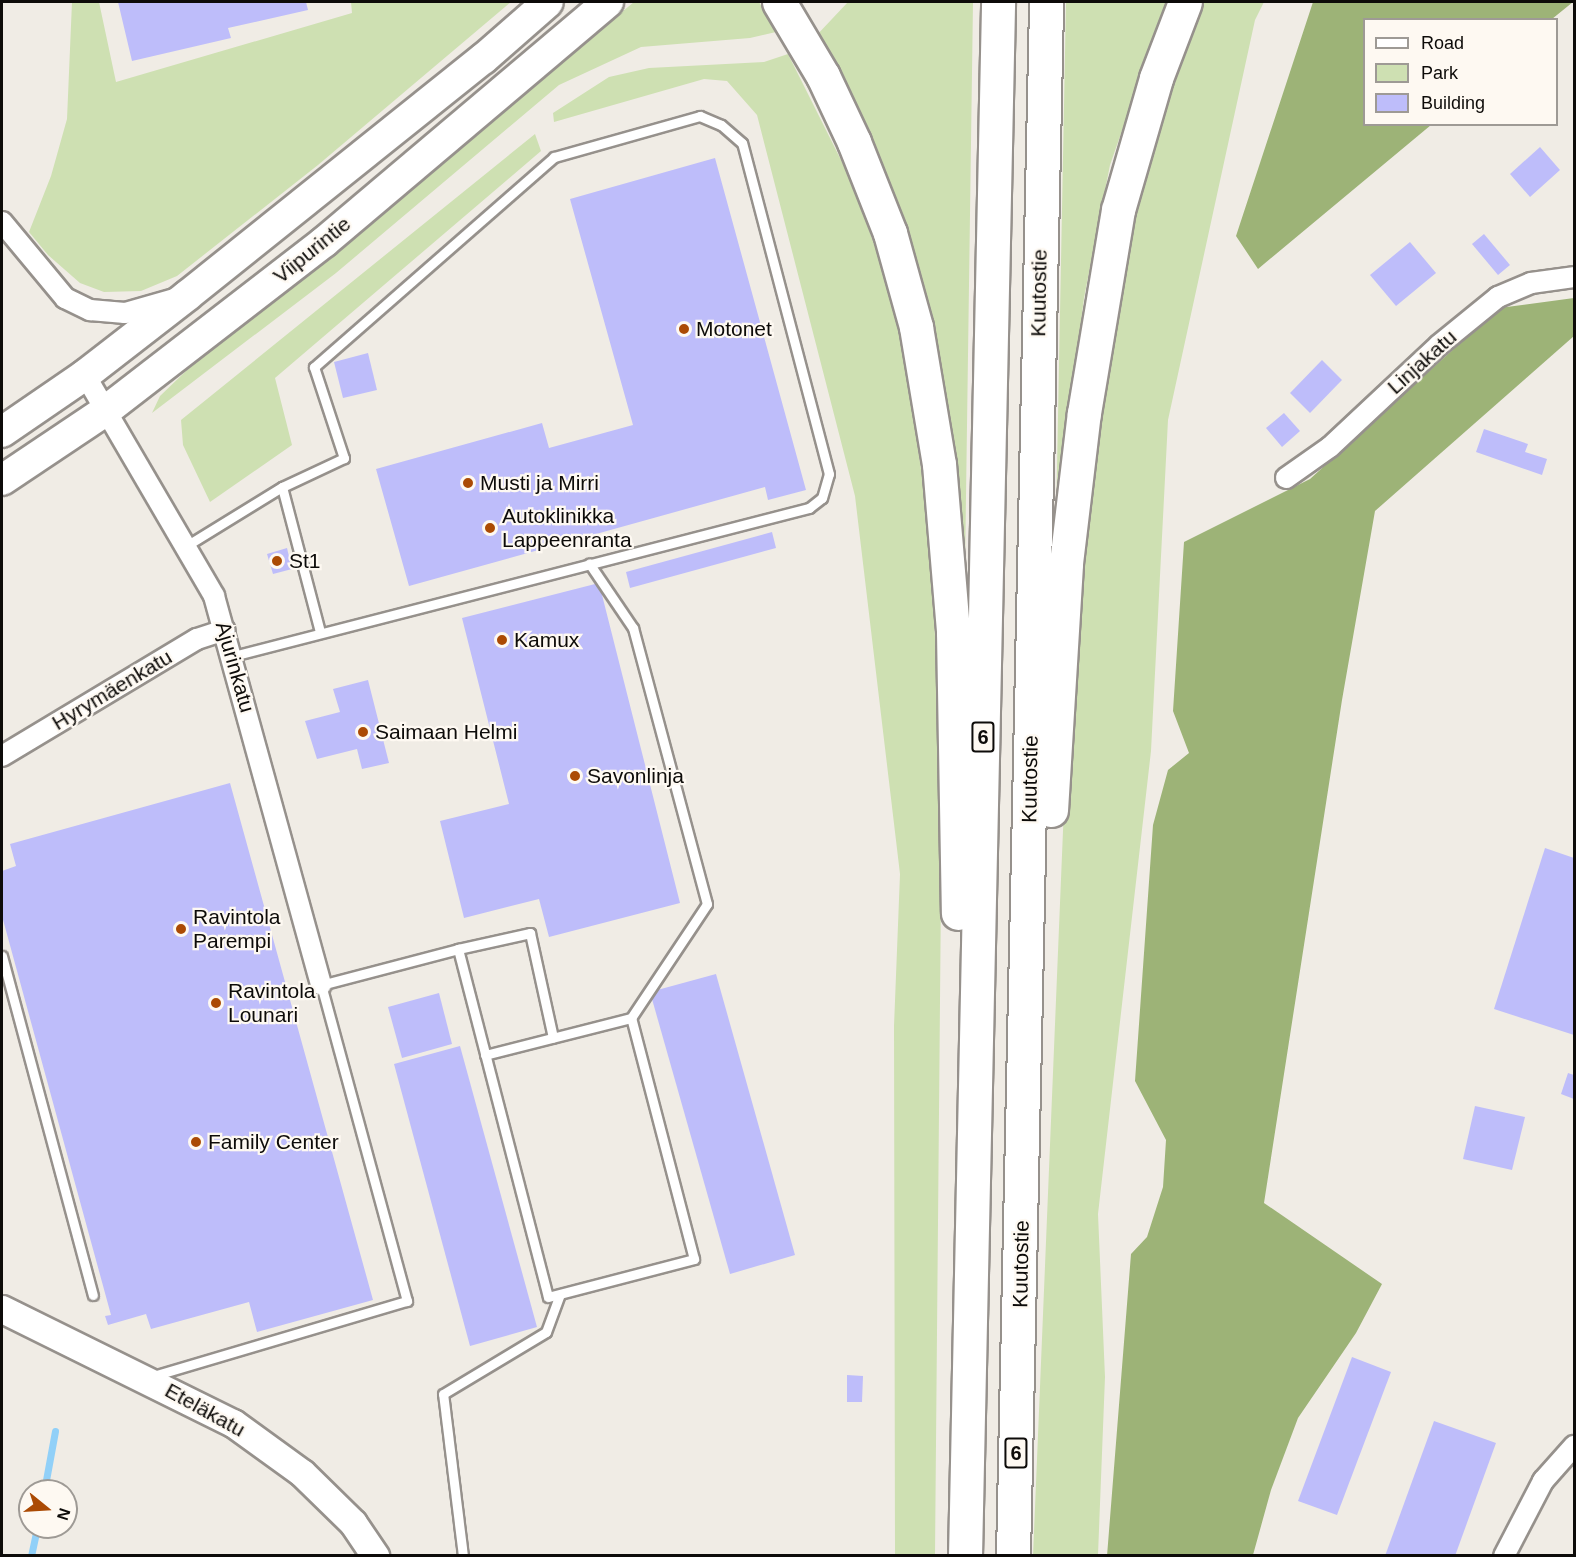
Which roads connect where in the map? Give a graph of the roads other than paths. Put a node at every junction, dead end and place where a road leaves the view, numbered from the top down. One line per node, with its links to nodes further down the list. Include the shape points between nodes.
1 (548, 2): 9 (main road, Viipurintie, via 483,60)
2 (608, 2): 11 (main road, Viipurintie, via 324,242)
3 (779, 2): 34 (highway, via 823,76 890,233 916,327 939,464 953,632)
4 (998, 2): 34 (highway, 6)
5 (1046, 2): 28 (highway, Kuutostie / 6)
6 (1185, 2): 28 (highway, via 1156,78 1118,210 1084,413 1066,563)
7 (2, 222): 9 (street, via 65,298 90,310 125,313)
8 (1575, 277): 13 (street, Linjakatu, via 1531,283 1498,297 1439,345 1330,447)
9 (188, 295): 10 (main road, Viipurintie)
10 (85, 375): 11 (street, Ajurinkatu); 12 (main road, Viipurintie)
11 (108, 409): 14 (main road, Viipurintie); 16 (street, Ajurinkatu)
12 (2, 432)
13 (1286, 478)
14 (2, 480)
15 (282, 488): 16 (lane); 17 (lane, via 344,458 314,367 554,157 699,116 721,124 742,143 829,474 822,498 809,508); 19 (lane)
16 (186, 546): 18 (street, Ajurinkatu, via 214,596)
17 (589, 563): 19 (lane); 25 (lane, via 633,628 707,904)
18 (225, 630): 20 (street, Ajurinkatu); 21 (street, Hyrymäenkatu, via 197,639)
19 (320, 632): 20 (lane)
20 (233, 656): 24 (street, Ajurinkatu)
21 (2, 756)
22 (458, 949): 24 (lane); 26 (lane, via 530,933); 27 (lane)
23 (2, 956): 30 (lane)
24 (321, 985): 32 (lane, via 407,1301)
25 (631, 1018): 26 (lane); 29 (lane, via 694,1259)
26 (553, 1038): 27 (lane)
27 (485, 1055): 29 (lane, via 548,1297)
28 (1021, 1288): 38 (highway, Kuutostie / 6)
29 (560, 1294): 36 (lane, via 546,1332 443,1394)
30 (93, 1295)
31 (2, 1309): 32 (main road, Eteläkatu)
32 (147, 1378): 35 (main road, Eteläkatu, via 233,1423 302,1473 352,1523)
33 (1575, 1446): 39 (street, via 1543,1481)
34 (967, 1472): 37 (highway, 6)
35 (375, 1556)
36 (463, 1556)
37 (965, 1556)
38 (1013, 1556)
39 (1504, 1556)

